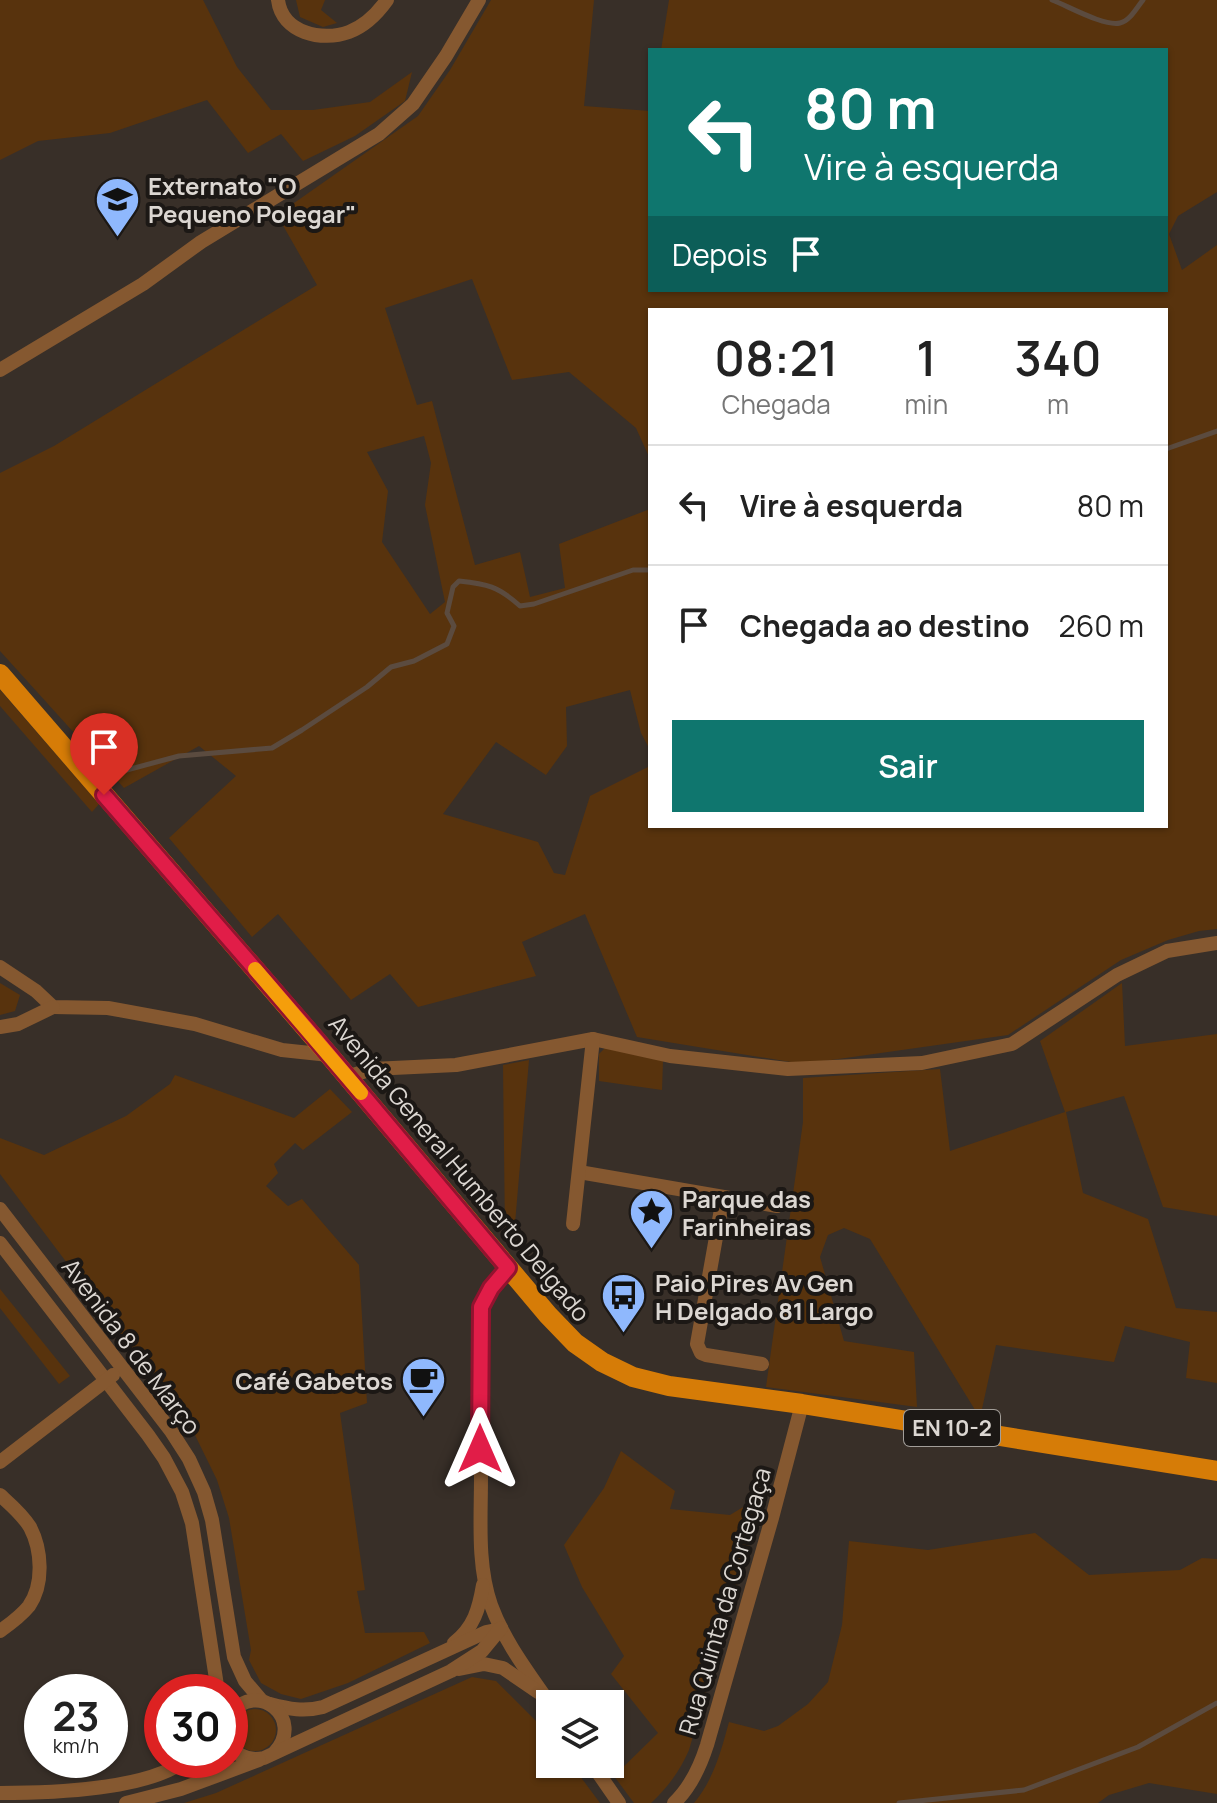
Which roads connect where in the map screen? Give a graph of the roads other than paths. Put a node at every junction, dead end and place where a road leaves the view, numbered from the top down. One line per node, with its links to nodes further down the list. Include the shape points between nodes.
1 (278, 0): 2 (street, via 287,21 303,32 324,36 364,25)
2 (387, 0)
3 (479, 0): 4 (street, via 413,104 379,134)
4 (0, 370)
5 (0, 674): 11 (main road, Avenida General Humberto Delgado / EN 10-2)
6 (1217, 943): 10 (street, via 1167,951 1117,975 1012,1044 922,1063 788,1069 670,1056)
7 (0, 967): 8 (street)
8 (53, 1007): 9 (street); 11 (street, via 108,1008 195,1024 282,1050)
9 (0, 1027)
10 (593, 1039): 12 (street, via 456,1065 372,1069); 13 (street)
11 (329, 1055): 12 (main road, Avenida General Humberto Delgado / EN 10-2)
12 (347, 1077): 19 (main road, Avenida General Humberto Delgado / EN 10-2)
13 (579, 1172): 14 (street); 17 (street)
14 (723, 1198): 15 (street); 20 (street, via 697,1344 706,1355)
15 (777, 1206)
16 (0, 1209): 21 (street, Avenida 8 de Março)
17 (573, 1224)
18 (0, 1243): 22 (street, Avenida 8 de Março)
19 (508, 1268): 23 (main road, Avenida General Humberto Delgado / EN 10-2, via 575,1343 633,1377); 27 (street, via 481,1307)
20 (762, 1364)
21 (122, 1368): 22 (street); 36 (street, Avenida 8 de Março, via 171,1431 204,1492 234,1657 245,1681)
22 (106, 1380): 24 (street); 32 (street, Avenida 8 de Março, via 164,1458 182,1492)
23 (802, 1404): 25 (main road, Avenida General Humberto Delgado / EN 10-2); 44 (street, Rua Quinta da Cortegaça, via 707,1745 698,1772)
24 (0, 1462)
25 (1217, 1471)
26 (0, 1495): 29 (street, via 31,1529 39,1566 29,1605)
27 (484, 1576): 28 (street); 30 (street, via 474,1621)
28 (501, 1628): 30 (street); 31 (street, via 482,1651); 33 (street)
29 (0, 1631)
30 (443, 1652): 36 (street, via 323,1707 296,1711)
31 (451, 1671): 34 (street, via 484,1664 503,1668); 37 (street)
32 (215, 1674)
33 (541, 1690)
34 (536, 1691)
35 (248, 1702): 36 (street)
36 (266, 1702): 37 (street, Avenida 8 de Março, via 285,1725 282,1742)
37 (268, 1756): 38 (street); 42 (street)
38 (248, 1758)
39 (144, 1778): 41 (street, via 96,1788)
40 (602, 1778): 43 (street)
41 (0, 1793)
42 (126, 1803)
43 (619, 1803)
44 (674, 1803)

